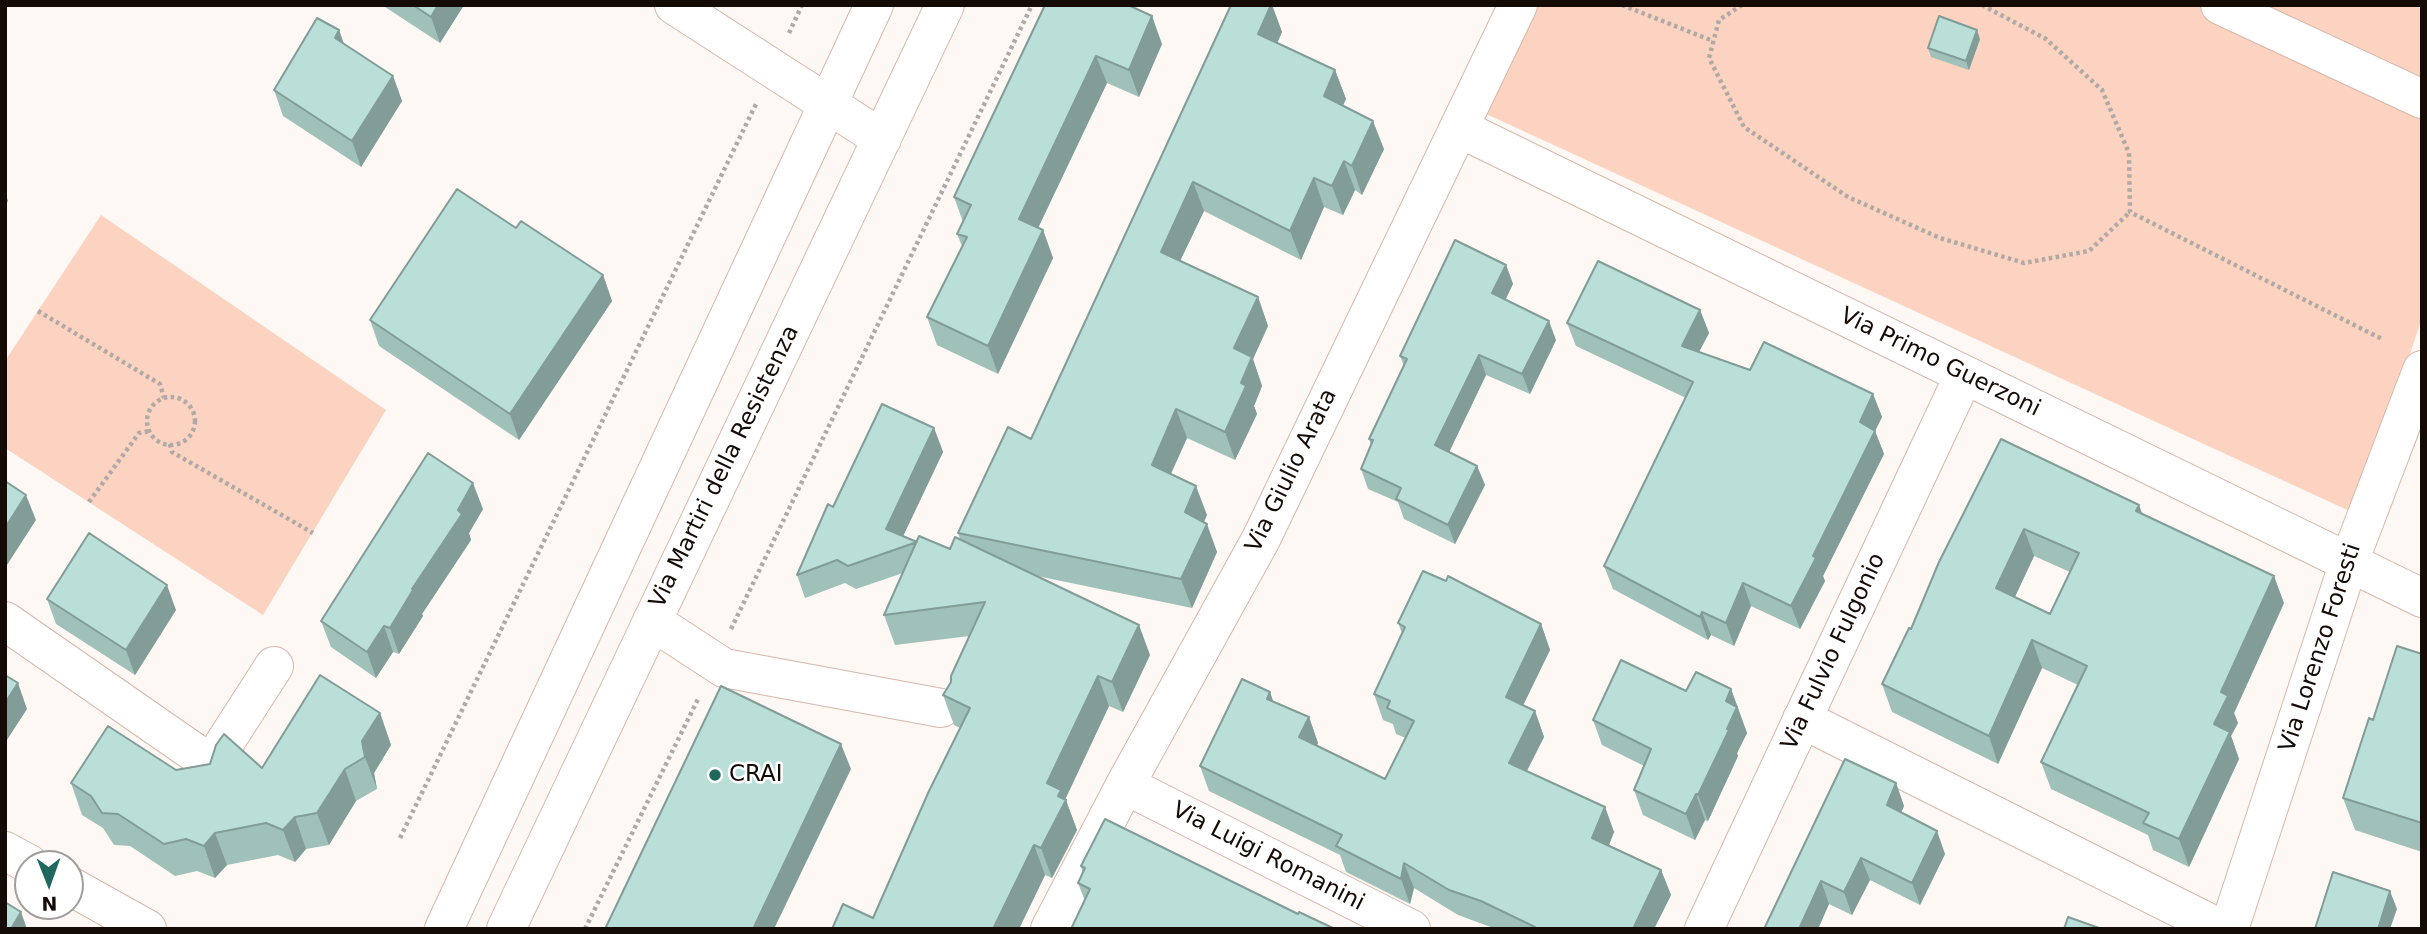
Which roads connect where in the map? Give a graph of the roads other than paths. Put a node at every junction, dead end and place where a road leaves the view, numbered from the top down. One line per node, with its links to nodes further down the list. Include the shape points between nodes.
1 (674, 5): 7 (street)
2 (874, 5): 7 (street)
3 (945, 5): 9 (street, Via Martiri della Resistenza)
4 (1518, 5): 8 (street, Via Giulio Arata)
5 (2220, 5): 6 (street)
6 (2422, 99)
7 (827, 104): 9 (street); 12 (street)
8 (1459, 128): 11 (street, Via Primo Guerzoni); 21 (street, Via Giulio Arata, via 1261,539)
9 (882, 139): 13 (street, Via Martiri della Resistenza)
10 (2422, 370): 14 (street, Via Lorenzo Foresti)
11 (1964, 375): 14 (street, Via Primo Guerzoni); 20 (street, Via Fulvio Fulgonio)
12 (655, 475): 13 (street); 24 (street)
13 (709, 501): 17 (street, Via Martiri della Resistenza)
14 (2348, 562): 15 (street, Via Primo Guerzoni); 30 (street, Via Lorenzo Foresti)
15 (2422, 597)
16 (5, 621): 18 (street, via 211,764)
17 (652, 621): 19 (street, via 724,668); 25 (street, Via Martiri della Resistenza)
18 (274, 666)
19 (941, 708)
20 (1802, 719): 28 (street, Via Fulvio Fulgonio); 29 (street)
21 (1125, 785): 26 (street, Via Giulio Arata); 27 (street, Via Luigi Romanini)
22 (84, 894): 23 (street)
23 (147, 929)
24 (444, 929)
25 (506, 929)
26 (1050, 929)
27 (1411, 929)
28 (1704, 929)
29 (2221, 929)
30 (2229, 929)

